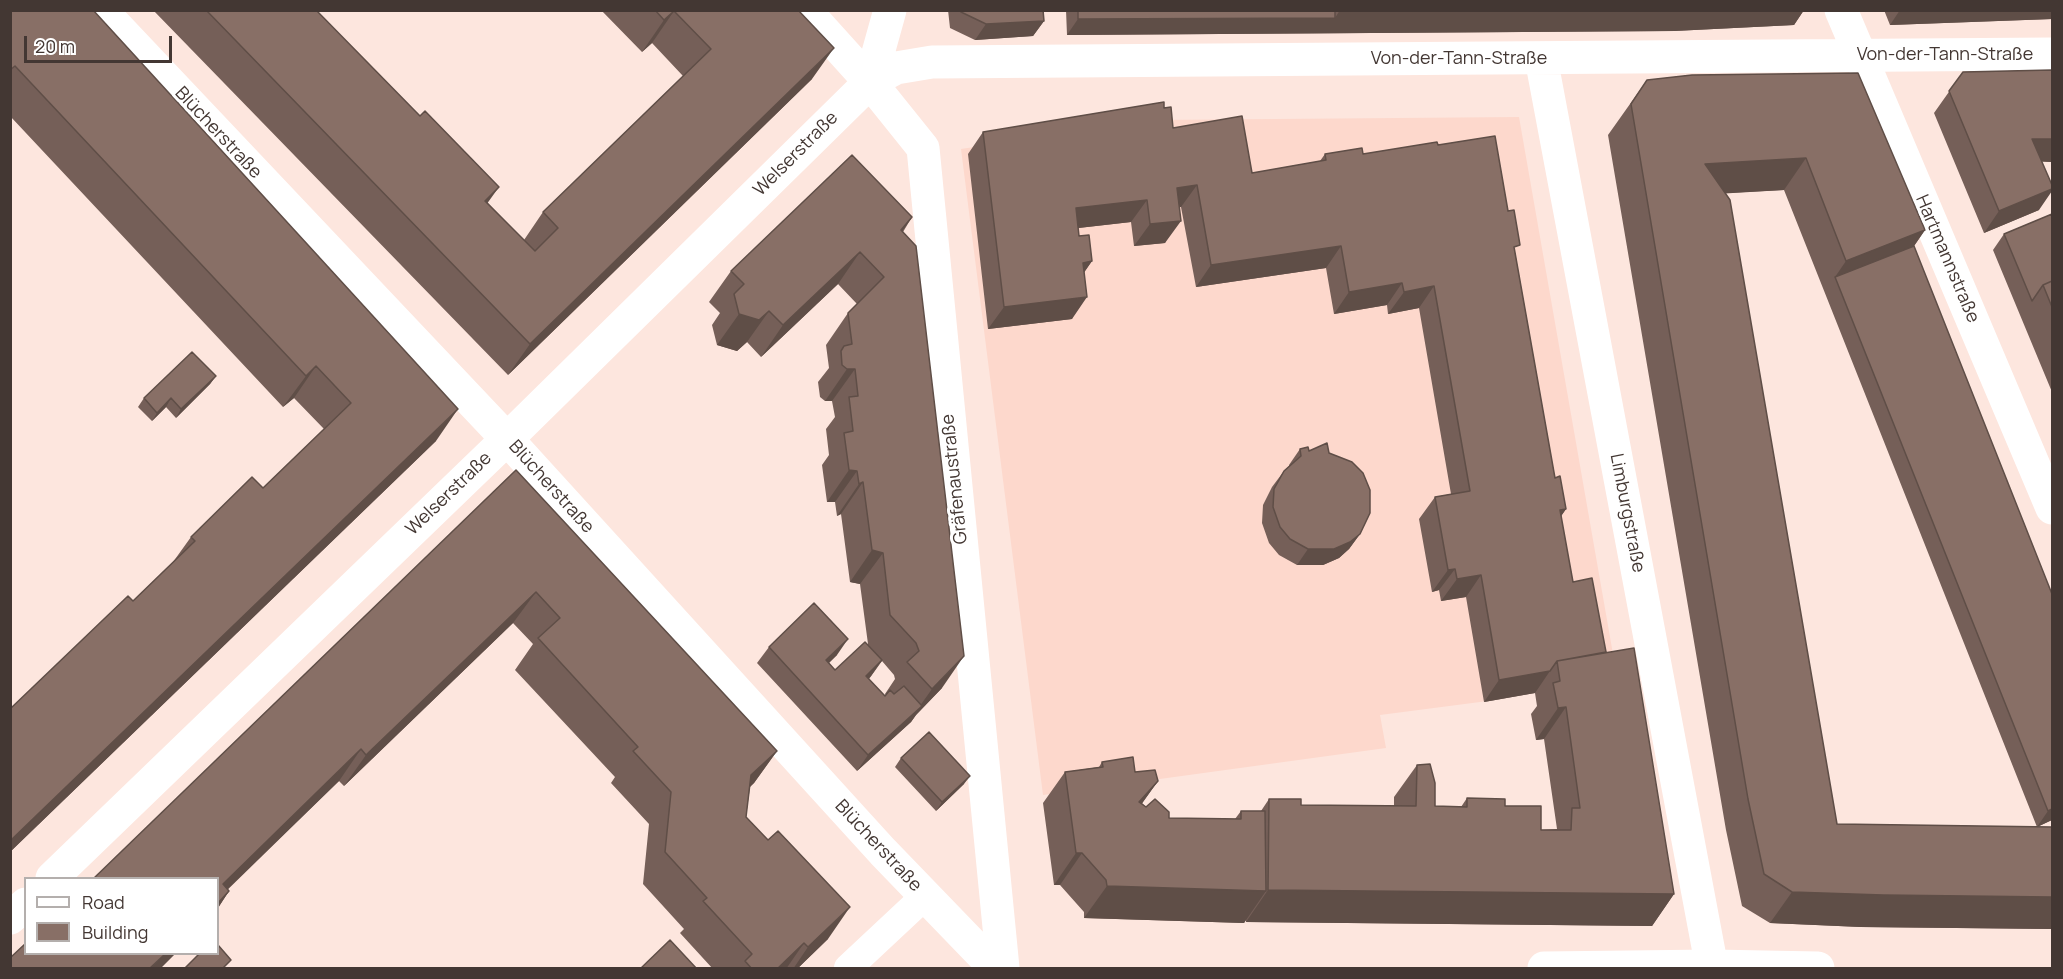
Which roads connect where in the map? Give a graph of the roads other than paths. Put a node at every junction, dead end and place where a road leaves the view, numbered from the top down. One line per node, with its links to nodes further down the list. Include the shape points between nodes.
1 (101, 10): 9 (street, Blücherstraße)
2 (805, 10): 8 (street, Gräfenaustraße)
3 (890, 10): 8 (street)
4 (1841, 10): 6 (street, Hartmannstraße)
5 (2052, 54): 6 (street, Von-der-Tann-Straße)
6 (1861, 56): 7 (street, Von-der-Tann-Straße); 10 (street, Hartmannstraße)
7 (1541, 58): 8 (street, Von-der-Tann-Straße, via 932,62 896,68); 15 (street, Limburgstraße)
8 (870, 82): 9 (street, Welserstraße); 18 (street, Gräfenaustraße, via 923,148)
9 (507, 439): 11 (street, Welserstraße); 12 (street, Blücherstraße)
10 (2052, 508)
11 (54, 877)
12 (925, 896): 16 (lane); 17 (street, Blücherstraße)
13 (24, 906): 14 (street)
14 (10, 918)
15 (1712, 967): 19 (street); 20 (street)
16 (848, 969)
17 (995, 969)
18 (1003, 969)
19 (1544, 969)
20 (1818, 969)

